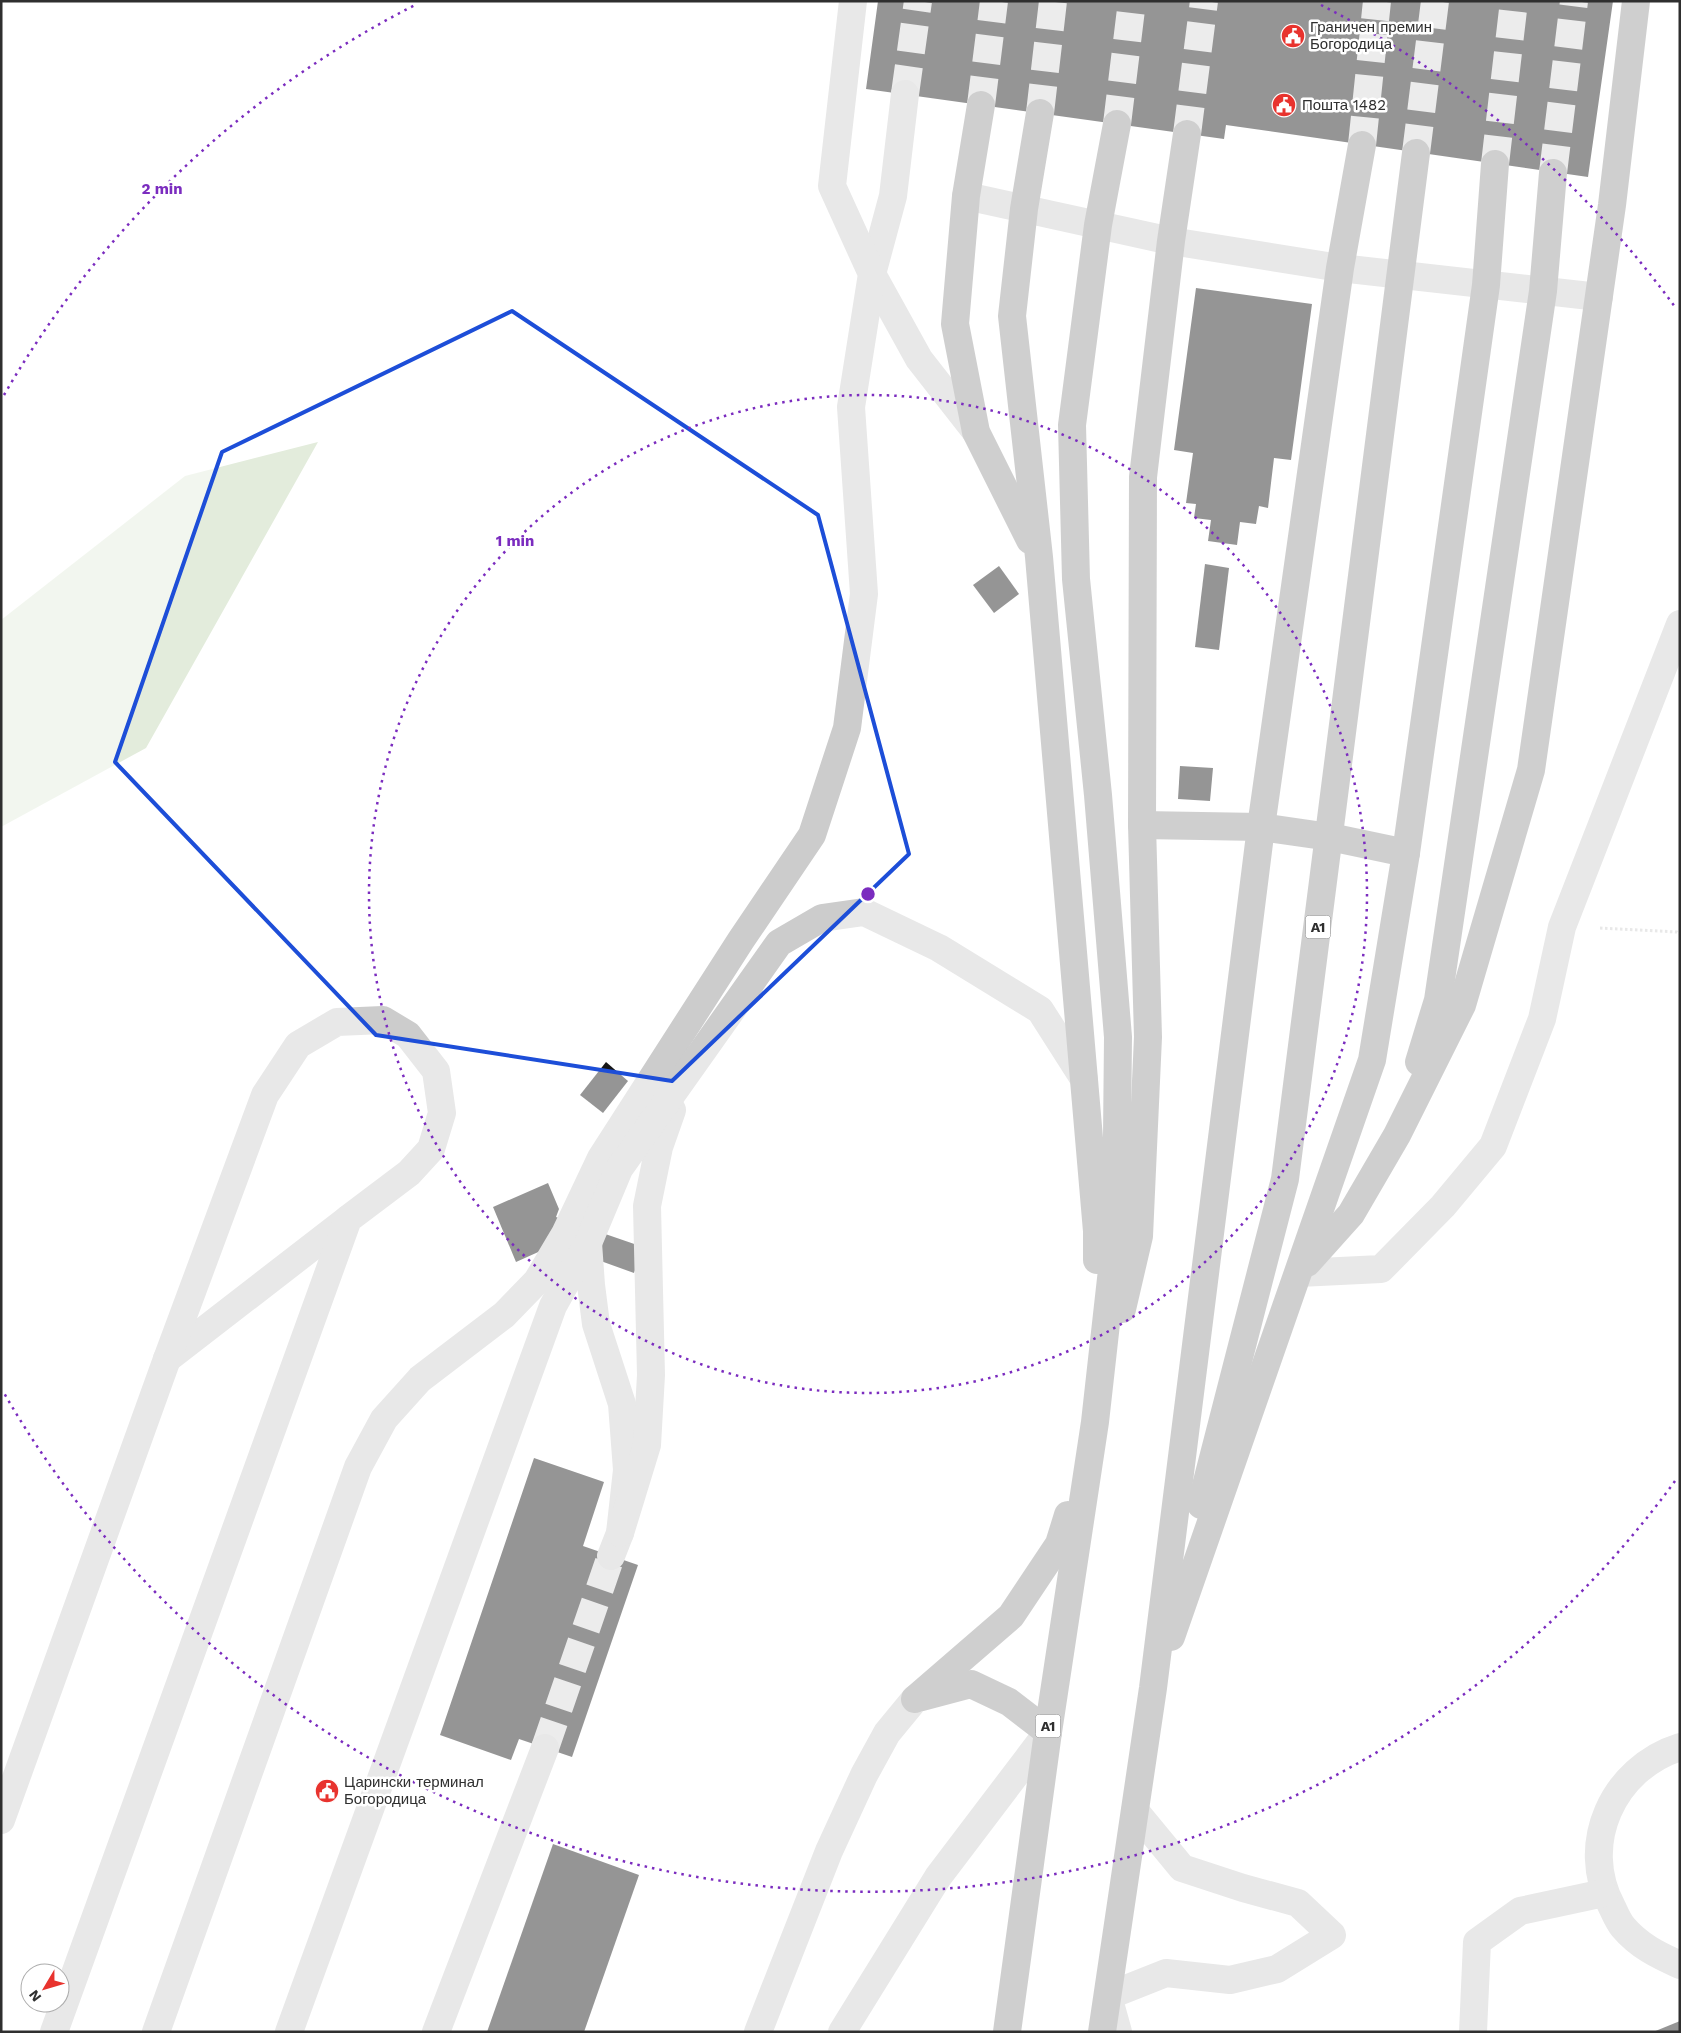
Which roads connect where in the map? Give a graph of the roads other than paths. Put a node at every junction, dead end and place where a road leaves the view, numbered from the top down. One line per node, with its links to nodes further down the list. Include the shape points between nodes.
1 (852, 1): 17 (street, via 832,186)
2 (1636, 1): 21 (highway, A1)
3 (905, 94): 17 (street, via 893,196)
4 (981, 105): 12 (highway)
5 (1040, 113): 13 (highway)
6 (1117, 124): 14 (highway)
7 (1187, 134): 15 (highway, A1)
8 (1362, 145): 16 (highway, A1)
9 (1416, 153): 18 (highway, A1)
10 (1495, 164): 19 (highway, A1)
11 (1553, 172): 20 (highway, A1)
12 (966, 196): 13 (street); 22 (highway, via 955,324)
13 (1024, 209): 14 (street); 23 (highway, via 1012,316)
14 (1098, 225): 15 (street); 36 (highway, via 1072,425 1076,579 1118,1037 1116,1234)
15 (1171, 241): 16 (street); 25 (highway, A1, via 1143,476)
16 (1340, 268): 18 (street); 26 (highway, A1)
17 (872, 274): 22 (street, via 919,358); 33 (street, via 851,407 864,594 847,728 812,835 602,1158)
18 (1401, 275): 19 (street); 27 (highway, A1)
19 (1486, 285): 20 (street); 28 (highway, A1)
20 (1543, 291): 21 (street); 31 (highway, A1, via 1438,1000)
21 (1599, 297): 31 (highway, A1, via 1531,770 1462,1005)
22 (976, 432): 23 (highway)
23 (1039, 557): 29 (highway)
24 (1680, 624): 34 (street, via 1562,927 1542,1019 1493,1146 1442,1206 1380,1269)
25 (1142, 825): 26 (highway); 36 (highway, A1, via 1148,1037 1139,1236)
26 (1261, 827): 27 (highway); 37 (highway, A1)
27 (1330, 837): 28 (highway); 37 (highway, A1, via 1285,1179)
28 (1406, 853): 34 (highway, A1, via 1372,1060)
29 (1084, 1079): 30 (street, via 1040,1010 939,948 864,912 822,918 779,943); 36 (highway, via 1097,1231)
30 (682, 1081): 33 (street, via 619,1169); 33 (street, via 659,1147 647,1206 651,1375 646,1445 616,1544 627,1470 622,1404 596,1324 591,1285)
31 (1398, 1135): 34 (highway, A1, via 1351,1214)
32 (348, 1219): 35 (street); 35 (street, via 409,1173 431,1149 442,1113 436,1071 408,1035 383,1020 336,1022 298,1045 265,1095); 47 (street)
33 (577, 1239): 48 (street, via 511,1308 420,1379 384,1419 358,1467); 49 (street)
34 (1299, 1272): 37 (highway, A1)
35 (167, 1359): 43 (street)
36 (1095, 1422): 38 (highway, via 1060,1544 1012,1616); 39 (highway, A1)
37 (1154, 1688): 42 (highway, A1)
38 (916, 1698): 39 (highway, via 971,1684 1009,1702); 51 (street, via 887,1733 864,1775 829,1851)
39 (1048, 1732): 52 (street, via 938,1877); 53 (highway, A1)
40 (1680, 1747): 44 (street, via 1643,1765 1624,1783 1605,1817 1598,1855)
41 (545, 1748): 50 (street)
42 (1135, 1811): 46 (highway, A1); 46 (street, via 1182,1868 1298,1903 1332,1936 1277,1968 1230,1980 1166,1973)
43 (1, 1820)
44 (1604, 1893): 45 (street, via 1623,1926 1650,1952); 56 (street, via 1520,1911 1477,1942)
45 (1680, 1965)
46 (1108, 1996): 54 (highway, A1); 55 (street)
47 (54, 2032)
48 (156, 2032)
49 (289, 2032)
50 (436, 2032)
51 (758, 2032)
52 (842, 2032)
53 (1007, 2032)
54 (1102, 2032)
55 (1118, 2032)
56 (1473, 2032)

